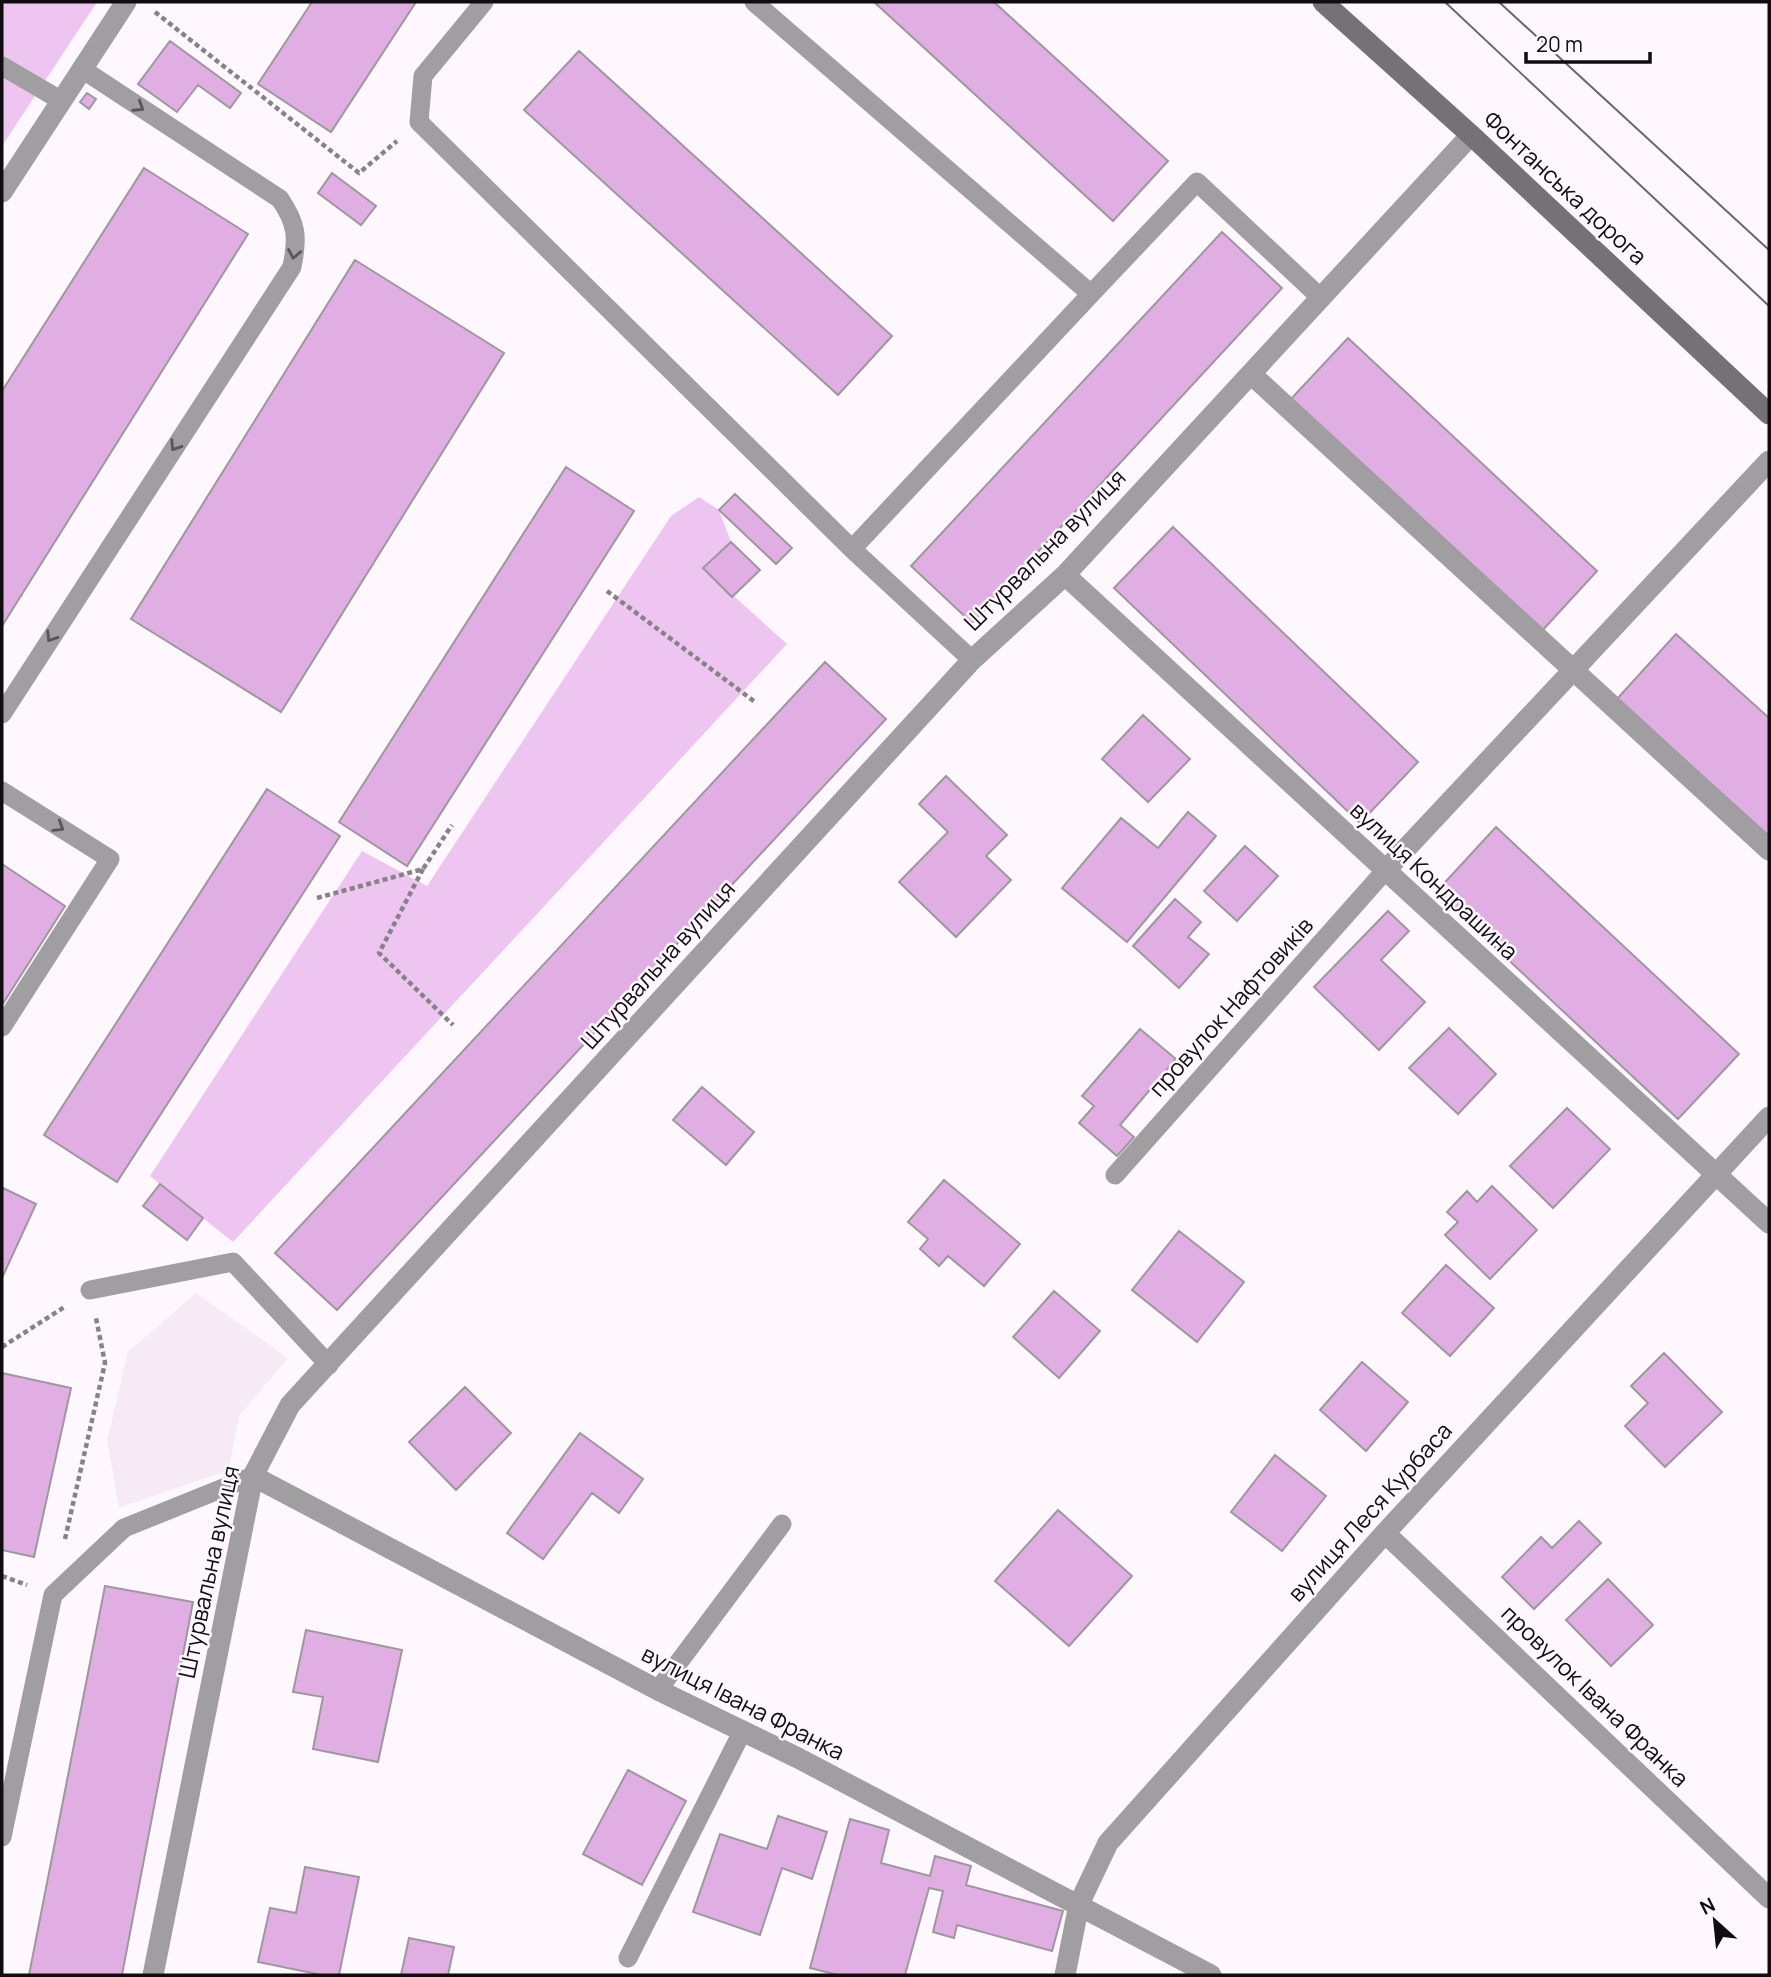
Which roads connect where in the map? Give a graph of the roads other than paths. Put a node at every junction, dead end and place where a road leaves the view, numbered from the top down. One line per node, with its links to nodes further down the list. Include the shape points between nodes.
1 (126, 2): 6 (street)
2 (484, 2): 15 (lane, via 423,76 419,122)
3 (754, 2): 10 (lane)
4 (1323, 2): 8 (main road, Фонтанська дорога)
5 (2, 66): 7 (lane)
6 (82, 69): 7 (street); 19 (lane, one-way to 19, via 280,199 293,219 297,245 292,267)
7 (62, 101): 9 (street)
8 (1471, 135): 11 (street, Штурвальна вулиця); 13 (main road, Фонтанська дорога)
9 (2, 192)
10 (1091, 294): 11 (lane, via 1197,182); 15 (lane)
11 (1321, 298): 12 (street, Штурвальна вулиця)
12 (1251, 374): 16 (street, Штурвальна вулиця); 18 (street)
13 (1769, 414)
14 (1769, 461): 18 (street)
15 (852, 549): 17 (lane)
16 (1065, 575): 17 (street, Штурвальна вулиця); 22 (street, вулиця Кондрашина)
17 (972, 660): 29 (street, Штурвальна вулиця)
18 (1572, 671): 21 (street); 22 (street)
19 (2, 714)
20 (2, 791): 23 (lane, one-way to 23, via 110,859)
21 (1769, 850)
22 (1384, 872): 25 (lane, провулок Нафтовиків); 26 (street, вулиця Кондрашина)
23 (2, 1027)
24 (1769, 1117): 26 (street, вулиця Леся Курбаса)
25 (1115, 1175)
26 (1718, 1175): 27 (street, вулиця Кондрашина); 32 (street, вулиця Леся Курбаса)
27 (1769, 1223)
28 (90, 1290): 29 (lane, via 233,1262)
29 (329, 1365): 30 (street, Штурвальна вулиця, via 290,1405)
30 (253, 1476): 33 (street, вулиця Івана Франка); 35 (lane, via 124,1528 53,1595); 39 (street, Штурвальна вулиця)
31 (782, 1524): 33 (lane)
32 (1385, 1533): 36 (street, провулок Івана Франка); 37 (street, вулиця Леся Курбаса, via 1108,1843)
33 (658, 1690): 34 (street, вулиця Івана Франка)
34 (743, 1730): 37 (street, вулиця Івана Франка); 38 (lane)
35 (2, 1837)
36 (1769, 1898)
37 (1079, 1904): 40 (street, вулиця Леся Курбаса); 41 (street, вулиця Івана Франка)
38 (628, 1958)
39 (153, 1975)
40 (1065, 1975)
41 (1211, 1975)

